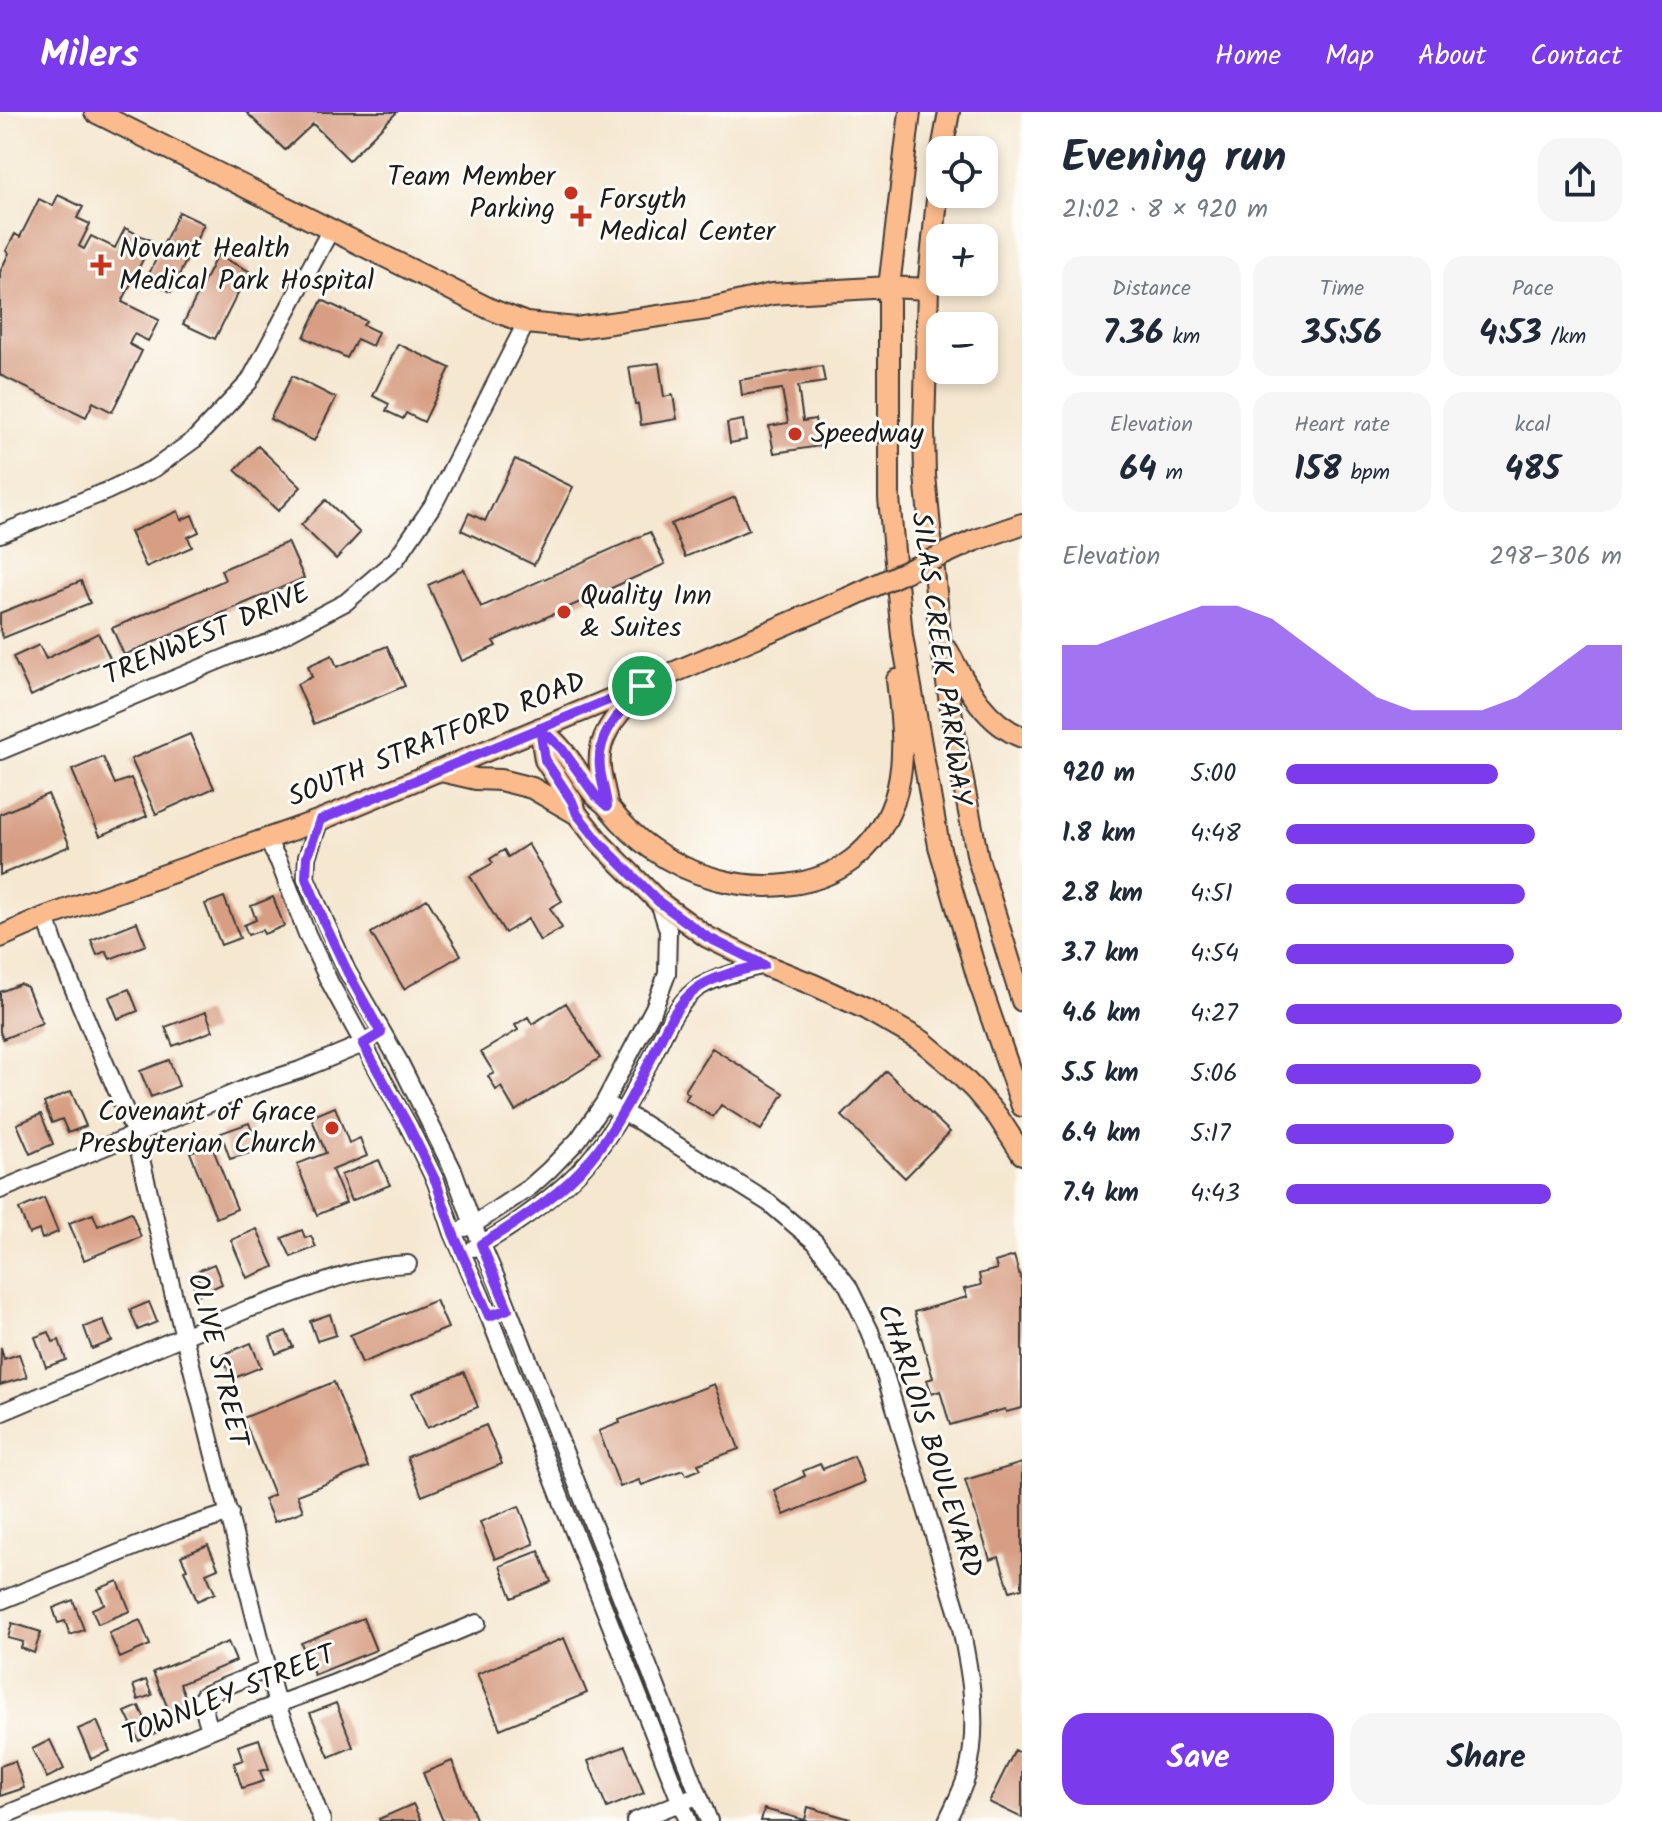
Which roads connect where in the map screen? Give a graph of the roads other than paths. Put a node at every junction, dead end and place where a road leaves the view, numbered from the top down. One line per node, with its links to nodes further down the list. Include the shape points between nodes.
1 (95, 112): 7 (main road)
2 (910, 112): 8 (main road, SILAS CREEK PARKWAY)
3 (936, 112): 5 (main road)
4 (949, 112): 6 (main road, SILAS CREEK PARKWAY)
5 (939, 136)
6 (945, 136)
7 (331, 229): 11 (main road); 13 (street, via 249,382 195,439 155,468)
8 (889, 287): 9 (main road); 11 (main road, via 772,294 576,328); 15 (main road, SILAS CREEK PARKWAY, via 889,498)
9 (926, 289)
10 (928, 296): 14 (main road, SILAS CREEK PARKWAY, via 925,475)
11 (526, 323): 19 (street, TRENWEST DRIVE, via 435,502 396,559 346,602 268,643)
12 (1022, 524): 16 (main road, SOUTH STRATFORD ROAD, bridge)
13 (0, 534)
14 (940, 635): 18 (main road, via 977,702); 29 (main road, SILAS CREEK PARKWAY, via 978,859)
15 (902, 636): 21 (main road, via 897,679 902,758 895,799 869,845 832,873 774,886 719,880 665,858); 33 (main road, SILAS CREEK PARKWAY, via 939,846)
16 (642, 686): 17 (main road, SOUTH STRATFORD ROAD); 21 (main road, via 602,743)
17 (540, 728): 20 (main road, SOUTH STRATFORD ROAD); 21 (main road); 22 (main road, via 545,760)
18 (1022, 737)
19 (0, 751)
20 (441, 771): 22 (main road, via 532,788); 23 (main road, SOUTH STRATFORD ROAD)
21 (607, 806)
22 (577, 814): 25 (main road)
23 (320, 820): 24 (main road, SOUTH STRATFORD ROAD); 30 (street, via 306,878)
24 (266, 838): 26 (main road, SOUTH STRATFORD ROAD); 31 (street)
25 (659, 902): 28 (main road, via 707,937); 32 (street, via 668,930 667,974)
26 (46, 917): 27 (main road, SOUTH STRATFORD ROAD); 35 (street, OLIVE STREET)
27 (0, 937)
28 (764, 965): 34 (street, via 695,989 672,1016); 36 (main road, via 866,1009 922,1041 975,1090)
29 (1022, 1001)
30 (381, 1033): 31 (street); 40 (street, via 454,1172)
31 (363, 1044): 35 (street); 41 (street, via 436,1182)
32 (604, 1103): 34 (street, CHARLOIS BOULEVARD); 37 (street)
33 (1022, 1106)
34 (622, 1112): 38 (street, via 595,1153); 64 (street, CHARLOIS BOULEVARD, via 769,1203 815,1242 848,1286 870,1331 966,1650 972,1746 967,1776)
35 (135, 1134): 39 (street); 47 (street, OLIVE STREET)
36 (1022, 1154)
37 (549, 1170): 38 (street); 40 (street)
38 (561, 1188): 42 (street)
39 (0, 1190)
40 (473, 1225): 41 (street); 42 (street)
41 (453, 1233): 43 (street)
42 (481, 1244): 43 (street); 45 (street)
43 (462, 1254): 46 (street)
44 (408, 1264): 47 (street, via 352,1272)
45 (508, 1309): 46 (street); 49 (street)
46 (489, 1316): 50 (street)
47 (185, 1335): 48 (street); 51 (street, OLIVE STREET)
48 (0, 1413)
49 (559, 1437): 50 (street); 57 (street)
50 (538, 1442): 58 (street)
51 (230, 1513): 52 (street); 54 (street, OLIVE STREET)
52 (0, 1601)
53 (477, 1623): 55 (street, TOWNLEY STREET)
54 (268, 1669): 55 (street, OLIVE STREET); 56 (street, via 204,1695)
55 (277, 1705): 56 (street, TOWNLEY STREET); 60 (street, OLIVE STREET)
56 (210, 1730): 59 (street, TOWNLEY STREET)
57 (698, 1796): 58 (street); 63 (street)
58 (680, 1802): 61 (street); 62 (street)
59 (0, 1817)
60 (322, 1821)
61 (635, 1821)
62 (688, 1821)
63 (709, 1821)
64 (947, 1821)

